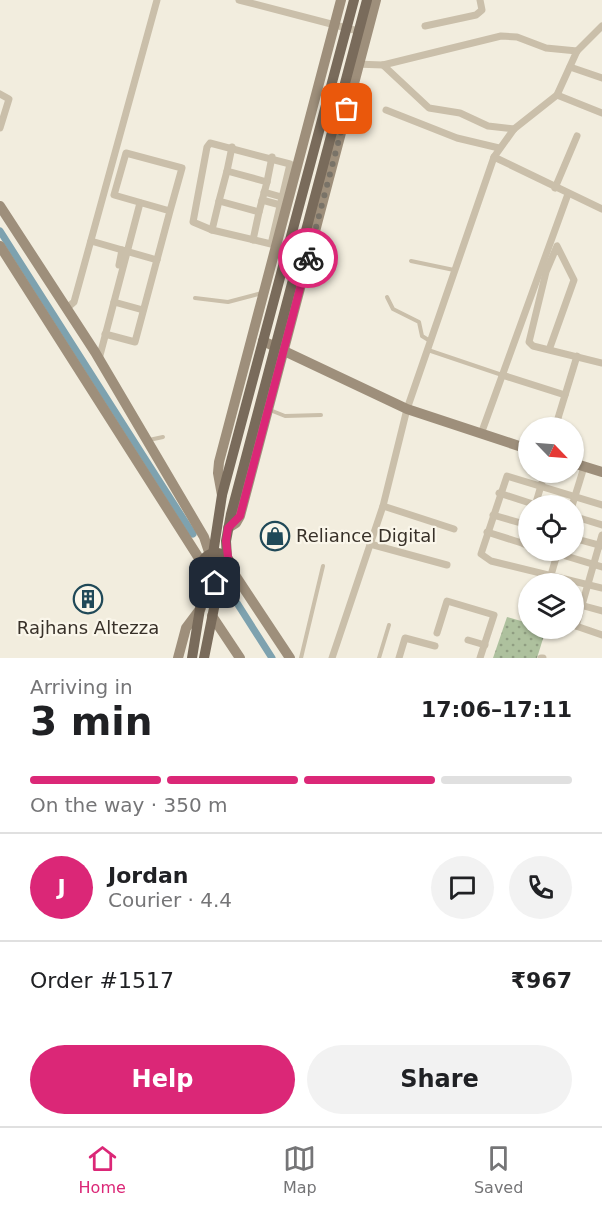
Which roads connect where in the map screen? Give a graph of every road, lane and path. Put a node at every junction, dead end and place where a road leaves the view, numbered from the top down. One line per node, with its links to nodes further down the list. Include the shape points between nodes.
1 (157, 0): 43 (street)
2 (239, 0): 10 (street)
3 (341, 0): 10 (street)
4 (354, 0): 10 (main road)
5 (367, 0): 11 (main road)
6 (376, 0): 13 (street)
7 (480, 0): 8 (street, via 482,10 476,15)
8 (425, 26)
9 (602, 26): 12 (street)
10 (340, 27): 11 (street); 35 (street); 58 (main road)
11 (358, 31): 13 (main road)
12 (577, 51): 14 (street, via 546,48 517,37 501,36); 15 (street)
13 (354, 64): 14 (street); 60 (main road)
14 (383, 64): 22 (street, via 429,108 460,113 488,126)
15 (570, 67): 16 (street); 18 (street)
16 (602, 78)
17 (0, 94): 21 (street, via 9,99)
18 (557, 95): 20 (street); 22 (street)
19 (387, 110): 25 (street, via 457,138)
20 (602, 113)
21 (0, 128)
22 (514, 129): 25 (street)
23 (578, 136): 30 (street)
24 (232, 147): 26 (street); 28 (street); 41 (street, via 215,143 207,147 192,217 197,226)
25 (499, 148): 27 (street)
26 (273, 157): 29 (street); 35 (street, via 290,164)
27 (494, 157): 30 (street); 48 (street)
28 (227, 171): 29 (street); 34 (street)
29 (267, 182): 31 (street)
30 (555, 188): 32 (street)
31 (264, 192): 33 (street); 35 (street)
32 (568, 194): 38 (street); 55 (street)
33 (262, 200): 35 (street); 40 (street)
34 (219, 201): 40 (street); 41 (street)
35 (285, 202): 42 (street, via 273,241 267,244); 49 (street)
36 (140, 203): 39 (street); 39 (street, via 114,195 126,153 182,168); 45 (street)
37 (0, 206): 53 (street)
38 (602, 209)
39 (170, 211): 46 (street)
40 (260, 212): 42 (street)
41 (212, 230): 42 (street)
42 (253, 240)
43 (91, 241): 45 (street); 53 (street, via 74,302)
44 (0, 246): 100 (street)
45 (125, 251): 46 (street); 52 (street); 57 (street)
46 (157, 260): 54 (street)
47 (411, 261): 48 (lane)
48 (455, 270): 59 (street)
49 (264, 292): 51 (lane, via 228,302); 81 (street, via 219,462)
50 (387, 297): 59 (lane, via 393,309 419,322 422,336)
51 (195, 298)
52 (114, 302): 54 (street); 57 (street)
53 (67, 308): 64 (street)
54 (143, 310): 57 (street, via 135,342)
55 (518, 330): 56 (street); 66 (street)
56 (529, 335): 62 (street, via 533,346); 62 (street, via 556,246 574,280)
57 (103, 336): 64 (street)
58 (263, 341): 60 (street); 81 (main road)
59 (430, 341): 61 (street)
60 (279, 348): 68 (street); 69 (street); 92 (main road)
61 (427, 350): 66 (lane); 69 (street)
62 (549, 350): 63 (street)
63 (577, 356): 65 (street); 67 (street)
64 (98, 357): 74 (street)
65 (602, 363)
66 (502, 375): 67 (street); 72 (street)
67 (565, 395): 71 (street)
68 (268, 409): 70 (lane, via 285,416); 92 (street, via 240,516)
69 (407, 409): 72 (street); 86 (street)
70 (321, 415)
71 (558, 417)
72 (481, 434): 75 (street)
73 (163, 437): 74 (lane)
74 (146, 440): 100 (street, via 204,537)
75 (518, 446)
76 (584, 467): 77 (street)
77 (602, 472)
78 (542, 483): 79 (street)
79 (541, 486): 80 (street, via 507,476); 82 (street); 83 (street)
80 (500, 493): 84 (street); 88 (street)
81 (222, 495): 100 (main road)
82 (539, 495)
83 (568, 495)
84 (518, 499)
85 (584, 500): 87 (street)
86 (383, 506): 93 (street); 98 (street)
87 (602, 506)
88 (493, 515): 90 (street); 94 (street)
89 (584, 519): 91 (street)
90 (518, 524)
91 (602, 525)
92 (228, 528): 102 (main road)
93 (454, 529)
94 (487, 532): 97 (street); 107 (street, via 482,554 486,559)
95 (602, 536): 99 (street)
96 (584, 541): 99 (street)
97 (518, 542)
98 (370, 544): 104 (street); 131 (street)
99 (601, 546): 103 (street)
100 (208, 557): 102 (main road); 108 (main road)
101 (584, 561): 103 (street)
102 (229, 564): 109 (main road, via 228,576); 129 (street)
103 (594, 564): 106 (street); 111 (street)
104 (447, 565)
105 (323, 566): 130 (lane)
106 (602, 567)
107 (543, 573)
108 (205, 578): 109 (main road); 115 (main road)
109 (219, 583): 117 (main road)
110 (584, 584): 111 (street)
111 (588, 585): 112 (street); 113 (street)
112 (602, 588)
113 (584, 598)
114 (584, 606): 116 (street)
115 (201, 609): 125 (street, via 186,628); 126 (main road)
116 (602, 611)
117 (212, 616): 127 (main road); 128 (street)
118 (389, 625): 132 (lane)
119 (584, 629): 121 (street)
120 (437, 633): 123 (street, via 447,601 494,615)
121 (602, 635)
122 (468, 640): 123 (street)
123 (485, 645): 134 (street)
124 (435, 646): 133 (street, via 405,638)
125 (178, 658)
126 (192, 658)
127 (204, 658)
128 (240, 658)
129 (290, 658)
130 (301, 658)
131 (332, 658)
132 (379, 658)
133 (399, 658)
134 (480, 658)

